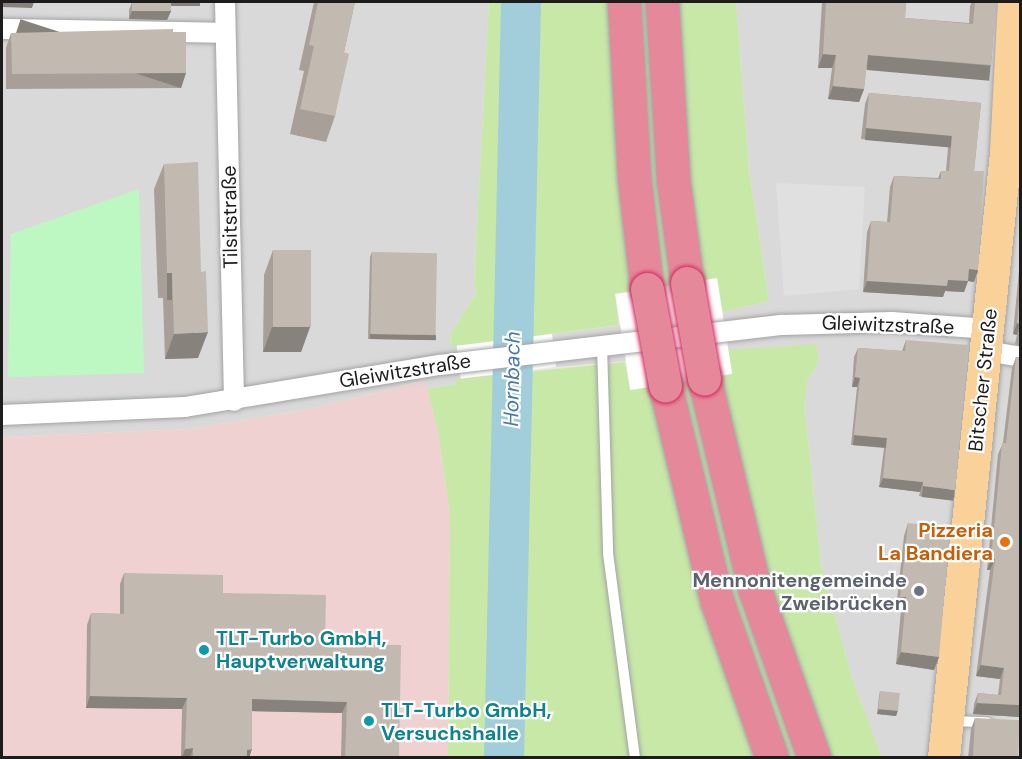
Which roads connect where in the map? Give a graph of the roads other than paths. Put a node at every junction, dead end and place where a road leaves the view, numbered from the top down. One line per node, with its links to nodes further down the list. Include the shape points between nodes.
1 (225, 2): 6 (street, Tilsitstraße)
2 (624, 2): 12 (highway, bridge, via 634,177 647,289 693,512)
3 (662, 2): 18 (highway, bridge, via 673,179 704,378 755,590)
4 (1014, 2): 7 (main road, Bitscher Straße, via 1006,153)
5 (2, 29): 6 (street)
6 (225, 33): 10 (street, Tilsitstraße)
7 (988, 340): 8 (street, Gleiwitzstraße, via 839,321); 9 (street, Gleiwitzstraße); 13 (main road, Bitscher Straße)
8 (602, 346): 10 (street, Gleiwitzstraße, via 459,362); 15 (lane, via 608,553)
9 (1020, 357)
10 (234, 401): 11 (street, Gleiwitzstraße, via 144,411)
11 (2, 415)
12 (747, 692): 16 (highway, via 747,748); 17 (highway)
13 (948, 721): 14 (lane); 19 (main road, Bitscher Straße)
14 (1000, 723)
15 (635, 758)
16 (751, 758)
17 (772, 758)
18 (814, 758)
19 (944, 758)

